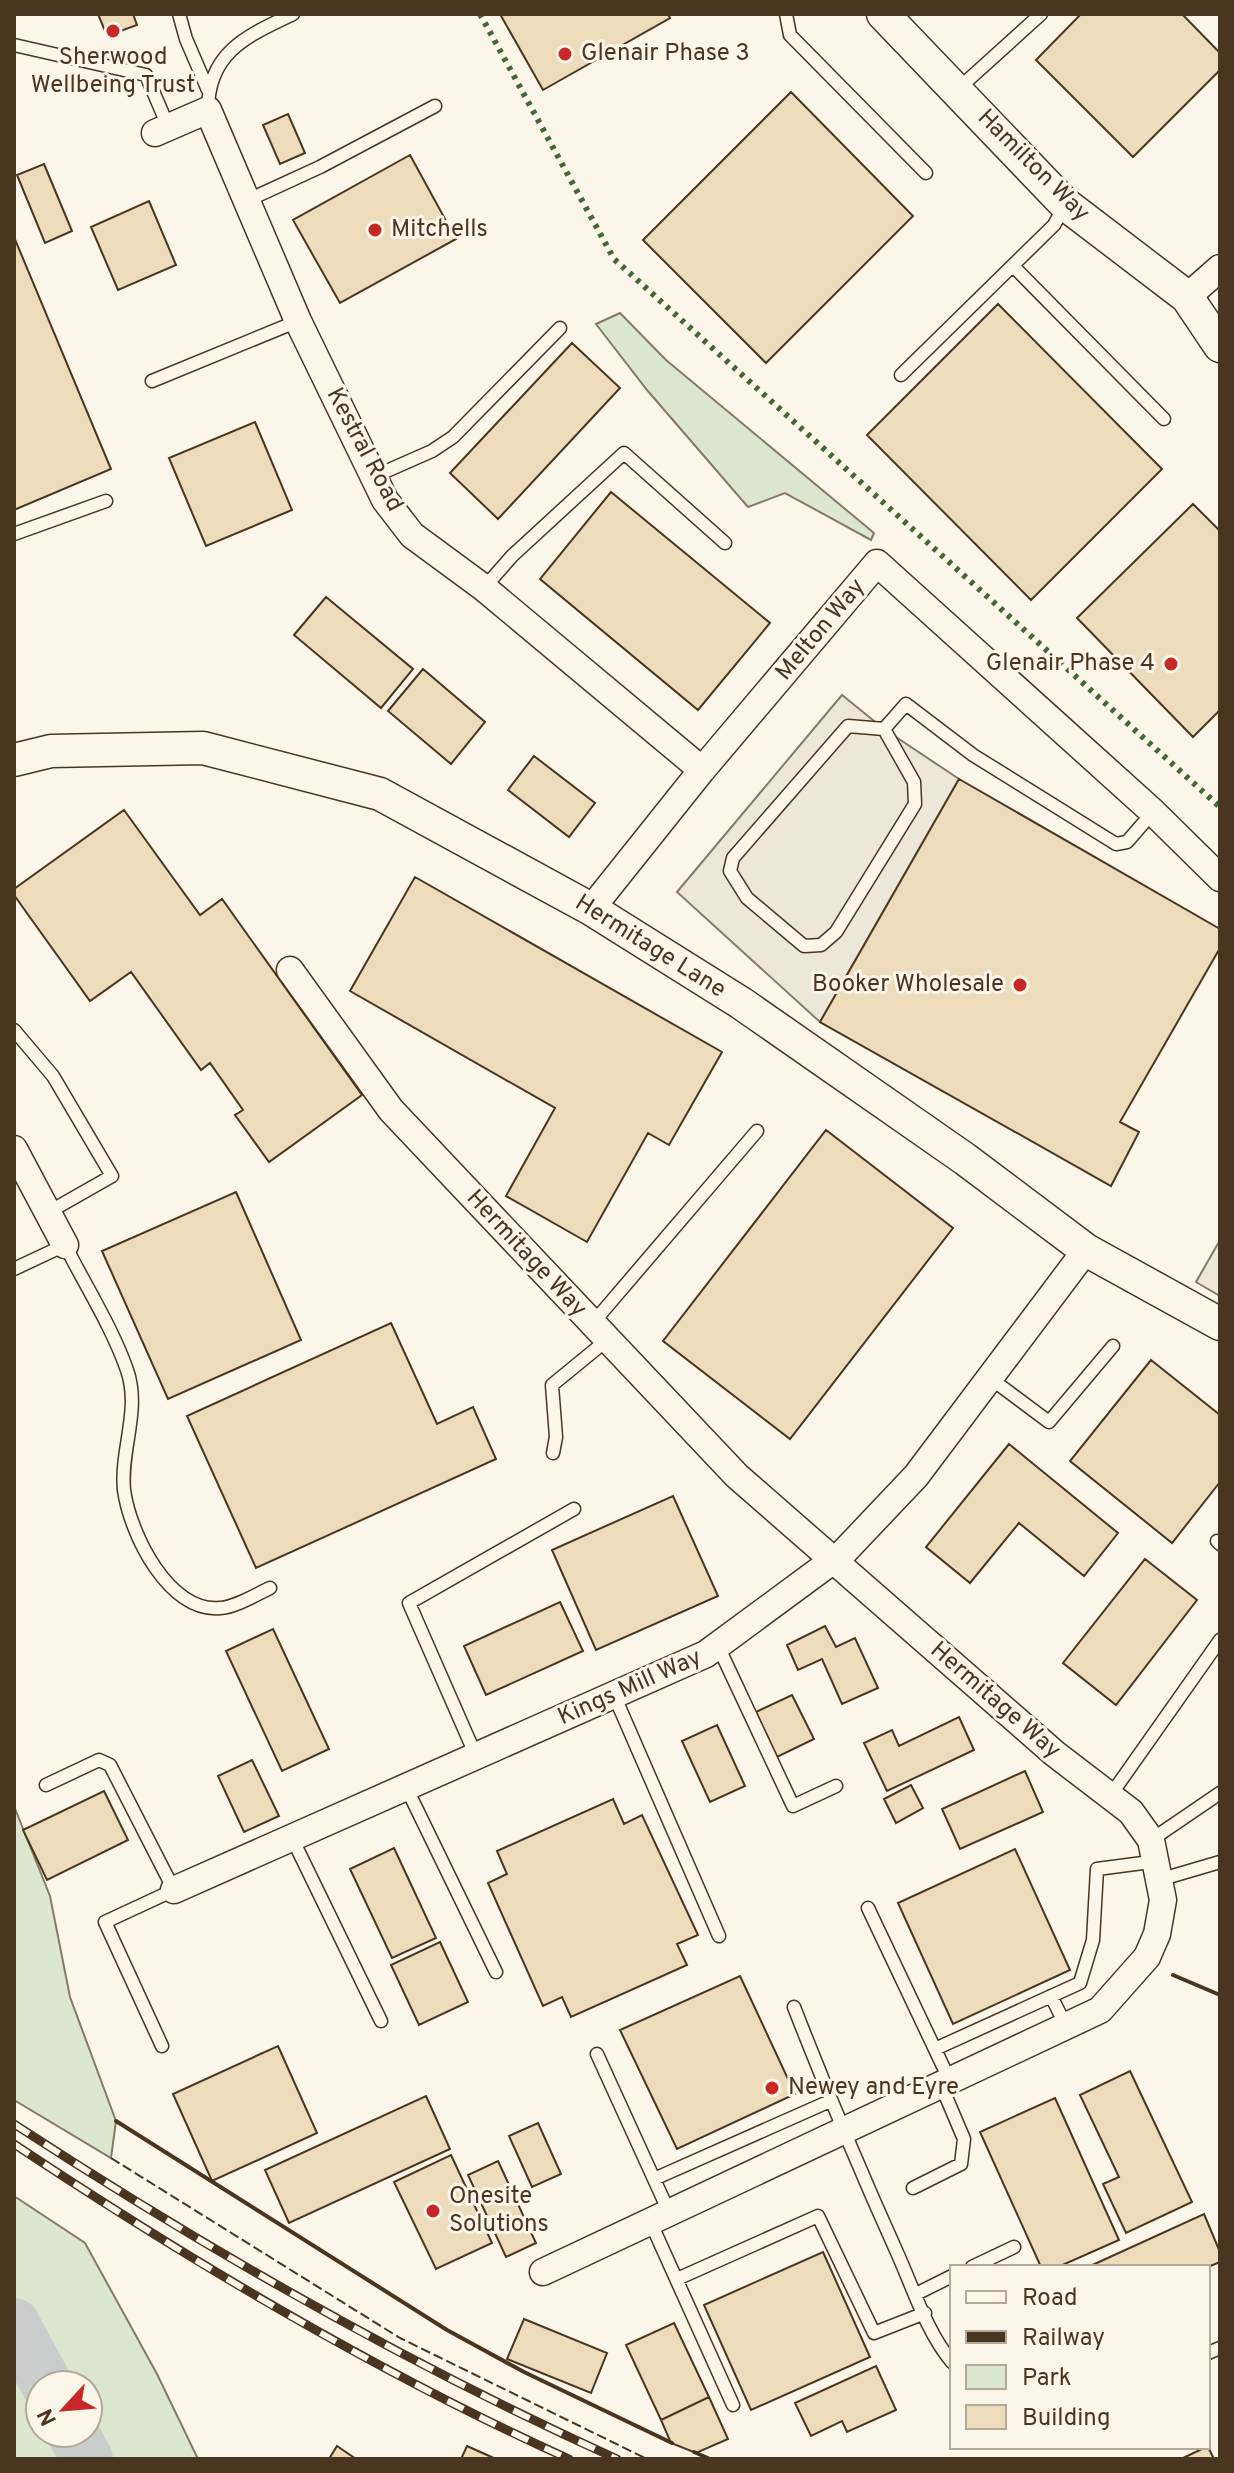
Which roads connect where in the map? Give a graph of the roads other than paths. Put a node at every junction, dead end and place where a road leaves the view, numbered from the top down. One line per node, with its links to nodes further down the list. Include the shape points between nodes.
1 (179, 14): 8 (lane)
2 (293, 14): 8 (lane, via 223,56)
3 (786, 14): 11 (lane, via 790,35)
4 (883, 14): 7 (street, Hamilton Way)
5 (1041, 14): 7 (lane)
6 (14, 45): 10 (lane, via 146,75)
7 (957, 90): 13 (street, Hamilton Way)
8 (208, 100): 10 (street); 12 (street, Kestral Road)
9 (435, 106): 12 (lane)
10 (162, 130)
11 (926, 173)
12 (246, 201): 17 (street, Kestral Road)
13 (1065, 204): 14 (lane, via 1054,225); 16 (street, Hamilton Way)
14 (1013, 266): 20 (lane); 22 (lane)
15 (1220, 268): 16 (street)
16 (1187, 297): 19 (street, Hamilton Way)
17 (298, 321): 21 (lane); 23 (street, Kestral Road)
18 (560, 328): 23 (lane, via 453,437)
19 (1220, 346)
20 (901, 375)
21 (152, 381)
22 (1164, 419)
23 (373, 477): 27 (street, Kestral Road, via 412,535)
24 (106, 501): 25 (lane)
25 (14, 534)
26 (725, 543): 27 (lane, via 624,453)
27 (484, 588): 30 (street, Kestral Road)
28 (884, 729): 28 (lane, via 914,782 915,804 836,932 821,945 804,946 747,898 730,871 733,858 848,726); 31 (lane, via 906,704 973,755 1116,844 1127,842)
29 (14, 760): 33 (street, Hermitage Lane, via 51,751 203,748 380,794)
30 (702, 770): 31 (street, Melton Way, via 877,563); 33 (street, Melton Way)
31 (1153, 812): 32 (street, Melton Way)
32 (1220, 878)
33 (591, 909): 40 (street, Hermitage Lane, via 741,1003)
34 (290, 970): 43 (street, Hermitage Way, via 391,1110)
35 (14, 1030): 38 (lane, via 53,1076 112,1176)
36 (757, 1131): 43 (lane)
37 (14, 1149): 38 (street)
38 (47, 1213): 39 (street)
39 (65, 1245): 41 (lane); 49 (lane, via 127,1370 133,1399 124,1490 153,1566 176,1594 198,1607 222,1609)
40 (1086, 1250): 42 (street, Hermitage Lane); 45 (street, Kings Mill Way)
41 (14, 1269)
42 (1220, 1324)
43 (599, 1332): 46 (lane, via 552,1385); 48 (street, Hermitage Way, via 737,1476)
44 (1113, 1346): 45 (lane, via 1049,1422)
45 (990, 1378): 48 (street, Kings Mill Way, via 916,1476)
46 (553, 1453)
47 (574, 1509): 53 (lane, via 409,1603)
48 (833, 1560): 51 (street, Kings Mill Way); 58 (street, Hermitage Way)
49 (270, 1588)
50 (1220, 1640): 58 (lane)
51 (718, 1646): 52 (street, Kings Mill Way); 55 (lane, via 793,1806)
52 (614, 1695): 53 (street, Kings Mill Way); 64 (lane)
53 (476, 1756): 56 (street, Kings Mill Way)
54 (46, 1785): 62 (lane, via 99,1760 110,1765)
55 (836, 1786)
56 (406, 1787): 59 (street, Kings Mill Way); 65 (lane)
57 (1220, 1793): 60 (lane)
58 (1110, 1796): 60 (street, Hermitage Way, via 1131,1812)
59 (292, 1838): 62 (street, Kings Mill Way); 68 (lane)
60 (1157, 1860): 61 (lane); 66 (lane, via 1097,1869 1093,1940 1080,1983); 69 (street, via 1163,1900 1147,1957 1100,2010)
61 (1220, 1862)
62 (174, 1890): 70 (lane, via 105,1922)
63 (868, 1908): 71 (lane)
64 (719, 1936)
65 (496, 1972)
66 (1051, 1996): 69 (lane); 71 (lane)
67 (794, 2007): 74 (lane)
68 (381, 2021)
69 (1066, 2026): 73 (street)
70 (162, 2046)
71 (935, 2049): 73 (lane)
72 (597, 2054): 76 (lane)
73 (945, 2083): 75 (street); 77 (lane, via 964,2139 961,2164)
74 (830, 2101): 75 (lane); 76 (lane)
75 (843, 2131): 78 (street); 84 (lane)
76 (654, 2179): 78 (lane)
77 (913, 2188)
78 (659, 2217): 81 (street); 83 (lane)
79 (1014, 2247): 80 (lane)
80 (976, 2265)
81 (543, 2272)
82 (950, 2277): 84 (lane)
83 (677, 2279): 85 (lane, via 818,2216 874,2333); 87 (lane)
84 (916, 2294): 85 (lane)
85 (925, 2313): 86 (lane)
86 (950, 2360)
87 (733, 2405)

